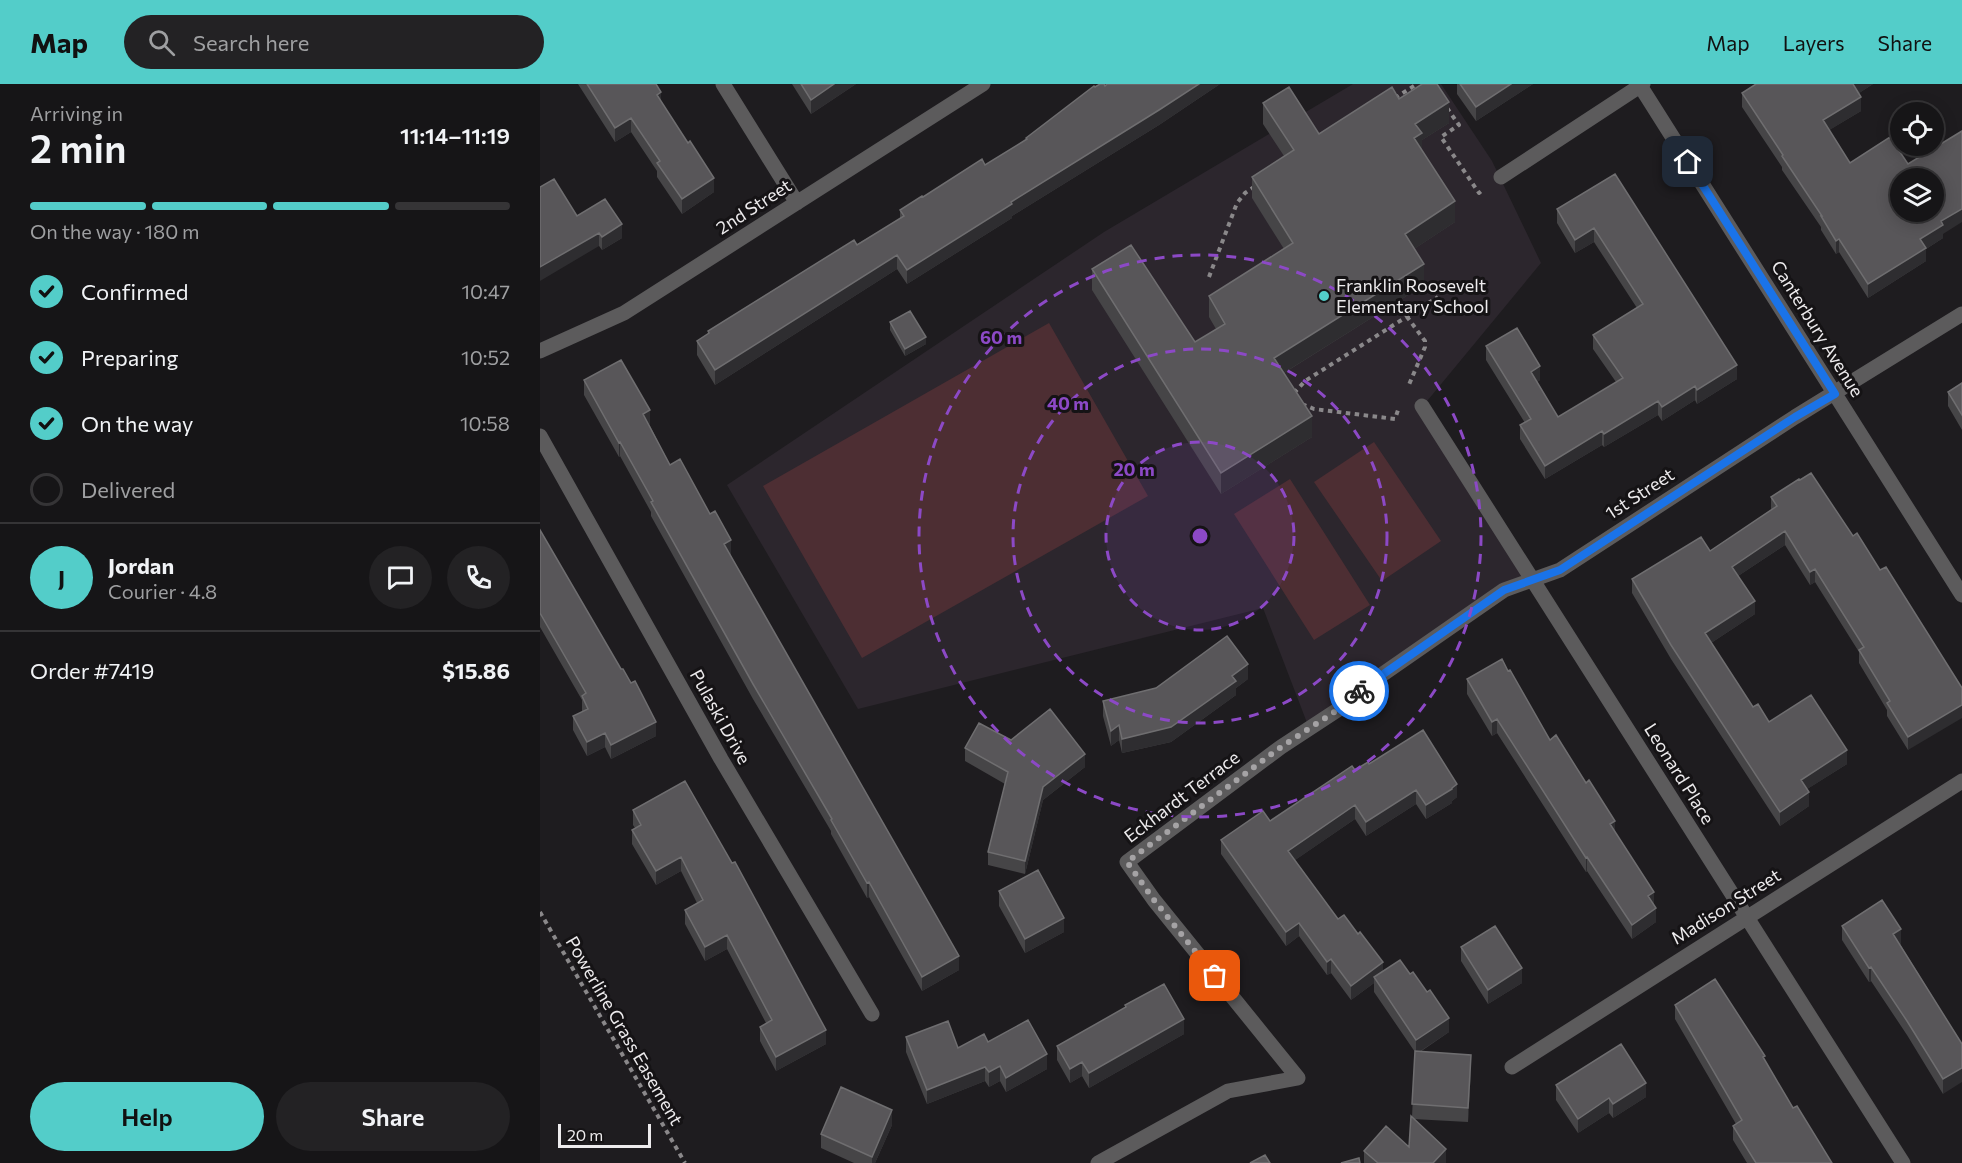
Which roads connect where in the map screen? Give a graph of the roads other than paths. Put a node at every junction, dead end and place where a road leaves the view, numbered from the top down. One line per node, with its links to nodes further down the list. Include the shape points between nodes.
1 (723, 84): 5 (street)
2 (983, 84): 5 (street, 2nd Street)
3 (1641, 85): 4 (street); 8 (street, Canterbury Avenue)
4 (1501, 177)
5 (797, 202): 7 (street, 2nd Street, via 624,313)
6 (1962, 314): 8 (street, 1st Street)
7 (540, 351)
8 (1835, 394): 11 (street, 1st Street, via 1560,570); 12 (street, Canterbury Avenue)
9 (1422, 406): 11 (street, Leonard Place)
10 (540, 436): 16 (street, Pulaski Drive, via 721,759)
11 (1533, 580): 13 (street, 1st Street, via 1504,590 1357,692); 15 (street, Leonard Place)
12 (1962, 595)
13 (1342, 707): 18 (street, Eckhardt Terrace, via 1281,747 1127,862 1298,1078 1228,1091)
14 (1962, 781): 15 (street, Madison Street)
15 (1747, 917): 17 (street, Madison Street); 19 (street, Leonard Place)
16 (872, 1014)
17 (1512, 1067)
18 (1098, 1163)
19 (1903, 1163)

